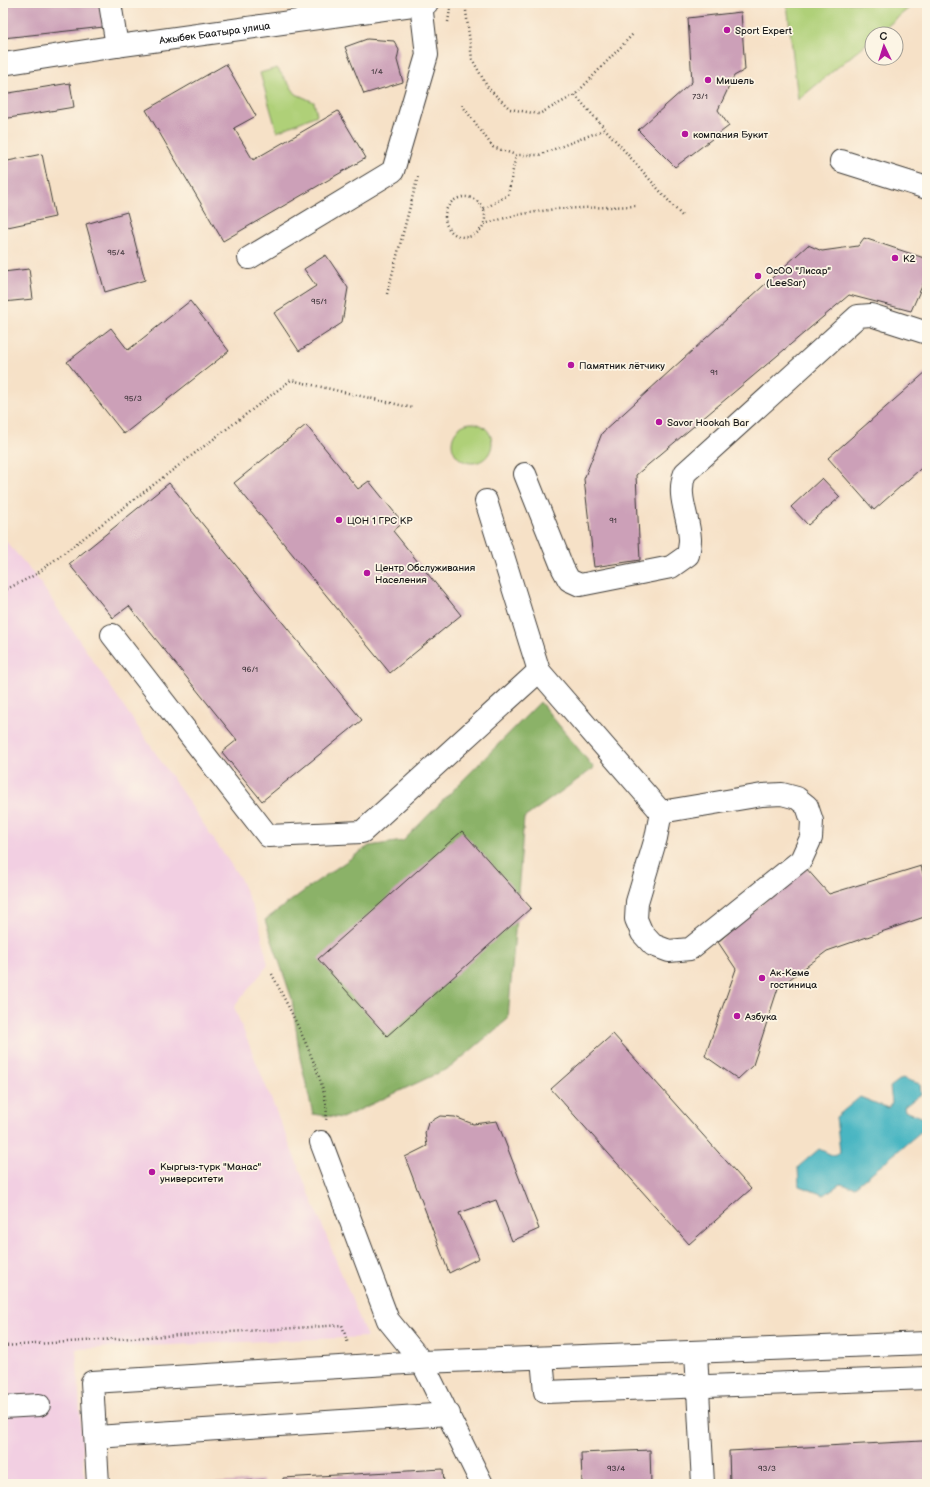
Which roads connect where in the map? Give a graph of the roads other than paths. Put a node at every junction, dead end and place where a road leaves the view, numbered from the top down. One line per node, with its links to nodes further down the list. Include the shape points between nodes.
1 (110, 3): 4 (street)
2 (424, 3): 3 (street, Ажыбек Баатыра улица); 8 (street, via 427,55 393,172)
3 (381, 6): 4 (street, Ажыбек Баатыра улица)
4 (117, 46): 5 (street, Ажыбек Баатыра улица)
5 (3, 64)
6 (841, 161): 7 (street)
7 (927, 188)
8 (249, 258)
9 (927, 333): 10 (street, via 871,315 858,316 685,474 681,482 681,495 690,539 688,555 671,567 580,585 569,580)
10 (525, 474)
11 (486, 501): 13 (street)
12 (112, 635): 13 (street, via 268,836 362,832)
13 (539, 671): 14 (street)
14 (661, 812): 14 (street, via 637,902 636,918 642,933 653,945 669,951 690,949 801,860 811,838 812,820 807,806 797,798 782,794)
15 (322, 1142): 19 (street, via 388,1320)
16 (927, 1343): 17 (street)
17 (696, 1352): 18 (street); 21 (street)
18 (542, 1358): 19 (street); 21 (street, via 545,1392)
19 (422, 1362): 24 (street); 25 (street, via 92,1382)
20 (927, 1378): 21 (street)
21 (698, 1386): 28 (street)
22 (40, 1405): 23 (street)
23 (3, 1407)
24 (449, 1414): 25 (street); 27 (street)
25 (96, 1437): 26 (street)
26 (98, 1484)
27 (482, 1484)
28 (703, 1484)

